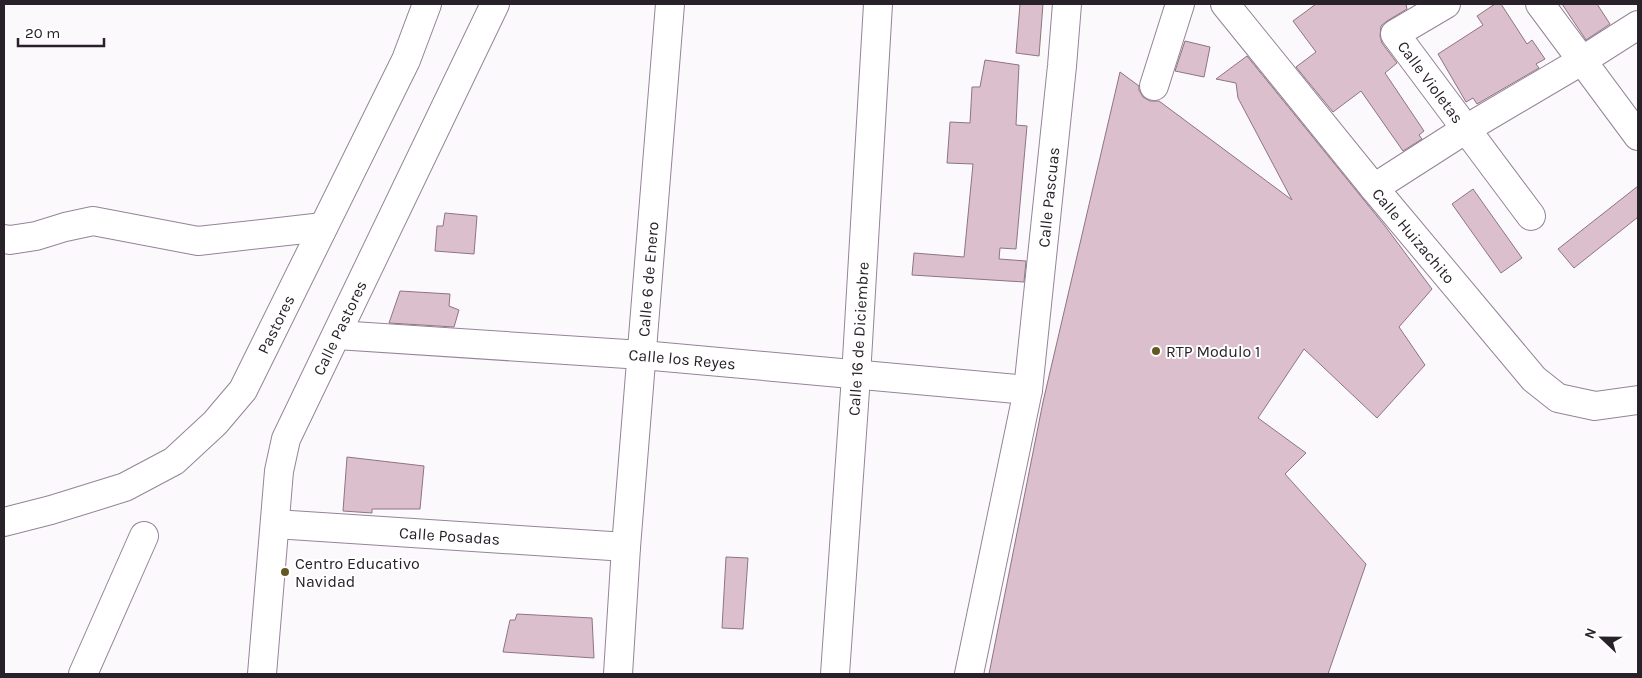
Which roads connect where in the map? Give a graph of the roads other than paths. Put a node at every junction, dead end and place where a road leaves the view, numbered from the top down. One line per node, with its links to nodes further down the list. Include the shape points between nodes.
1 (427, 4): 17 (street, Pastores, via 406,60)
2 (495, 4): 19 (street, Calle Pastores)
3 (670, 4): 20 (street, Calle 6 de Enero)
4 (878, 4): 21 (street, Calle 16 de Diciembre)
5 (1066, 4): 22 (street, Calle Pascuas)
6 (1180, 4): 12 (street)
7 (1225, 4): 15 (street, Calle Huizachito)
8 (1540, 4): 11 (street)
9 (1431, 7): 13 (street, Calle Violetas, via 1394,34)
10 (1638, 25): 11 (street)
11 (1583, 60): 13 (street); 14 (street)
12 (1154, 86)
13 (1466, 129): 15 (street); 16 (street, Calle Violetas)
14 (1638, 136)
15 (1374, 188): 23 (street, Calle Huizachito, via 1534,379 1558,398 1595,406)
16 (1531, 216)
17 (323, 227): 18 (street, via 198,241 93,221 36,236); 24 (street, Pastores, via 243,390 215,423 174,461 125,487)
18 (4, 238)
19 (337, 335): 20 (street, Calle los Reyes); 25 (street, Calle Pastores, via 286,439 279,471)
20 (642, 355): 21 (street, Calle los Reyes); 27 (street, Calle 6 de Enero)
21 (856, 376): 22 (street, Calle los Reyes); 31 (street, Calle 16 de Diciembre)
22 (1028, 390): 32 (street, Calle Pascuas)
23 (1638, 400)
24 (4, 522)
25 (275, 524): 27 (street, Calle Posadas); 29 (street, Calle Pastores)
26 (144, 536): 28 (street)
27 (626, 547): 30 (street, Calle 6 de Enero)
28 (83, 674)
29 (262, 674)
30 (618, 674)
31 (835, 674)
32 (969, 674)

